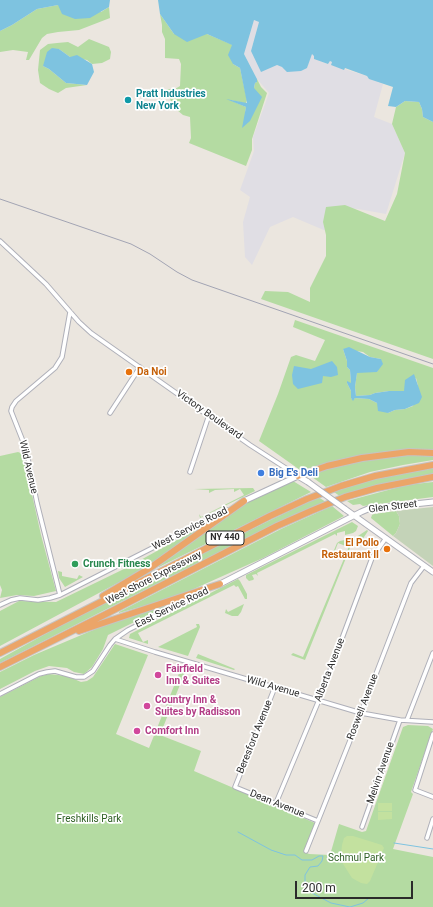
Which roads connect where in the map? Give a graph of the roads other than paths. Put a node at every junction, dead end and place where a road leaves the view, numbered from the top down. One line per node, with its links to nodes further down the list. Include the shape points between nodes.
1 (0, 241): 2 (street, Victory Boulevard, via 46,284)
2 (70, 312): 3 (street, Victory Boulevard, via 91,333); 18 (street, Wild Avenue, via 62,357 55,368 16,401 11,411 26,449)
3 (140, 367): 4 (street); 5 (street, Victory Boulevard)
4 (110, 413)
5 (209, 415): 8 (street); 9 (street, Victory Boulevard)
6 (433, 453): 9 (highway, via 409,452 367,457)
7 (433, 465): 21 (highway, West Shore Expressway / NY 440, via 375,476 307,499)
8 (190, 472)
9 (298, 476): 11 (main road, West Service Road); 13 (main road, Victory Boulevard, bridge)
10 (433, 478): 20 (highway, West Shore Expressway / NY 440, via 378,488 345,497 311,511)
11 (244, 502): 18 (street, West Service Road); 21 (highway, via 150,568)
12 (433, 502): 13 (main road, Glen Street, via 368,510)
13 (354, 515): 14 (main road, Victory Boulevard); 17 (main road, East Service Road)
14 (386, 538): 15 (main road, Victory Boulevard); 28 (street, Alberta Avenue, via 372,558)
15 (424, 566): 16 (main road, Victory Boulevard); 29 (street, Roswell Avenue, via 411,583)
16 (433, 572)
17 (220, 584): 20 (highway); 22 (street, East Service Road)
18 (58, 596): 19 (street, West Service Road, via 38,600 20,598)
19 (0, 605)
20 (60, 636): 25 (highway, West Shore Expressway / NY 440)
21 (28, 639): 23 (highway, West Shore Expressway / NY 440)
22 (115, 639): 26 (street, Wild Avenue); 27 (street, East Service Road, via 93,671 84,677 56,671 47,672)
23 (0, 653)
24 (433, 653): 31 (street)
25 (0, 666)
26 (275, 687): 28 (street, Wild Avenue); 35 (street, Beresford Avenue)
27 (0, 694)
28 (319, 700): 29 (street, Wild Avenue); 37 (street, Alberta Avenue)
29 (361, 712): 30 (street, Wild Avenue); 39 (street, Roswell Avenue)
30 (400, 720): 31 (street, Wild Avenue); 40 (street, Melvin Avenue)
31 (407, 720): 32 (street, Wild Avenue)
32 (433, 722)
33 (433, 734): 34 (street)
34 (431, 748): 36 (street, via 415,790)
35 (235, 787): 37 (street, Dean Avenue)
36 (433, 797)
37 (276, 803): 39 (street, Dean Avenue)
38 (433, 819): 41 (street)
39 (318, 821): 42 (street, Roswell Avenue)
40 (362, 827)
41 (427, 838)
42 (306, 852)

